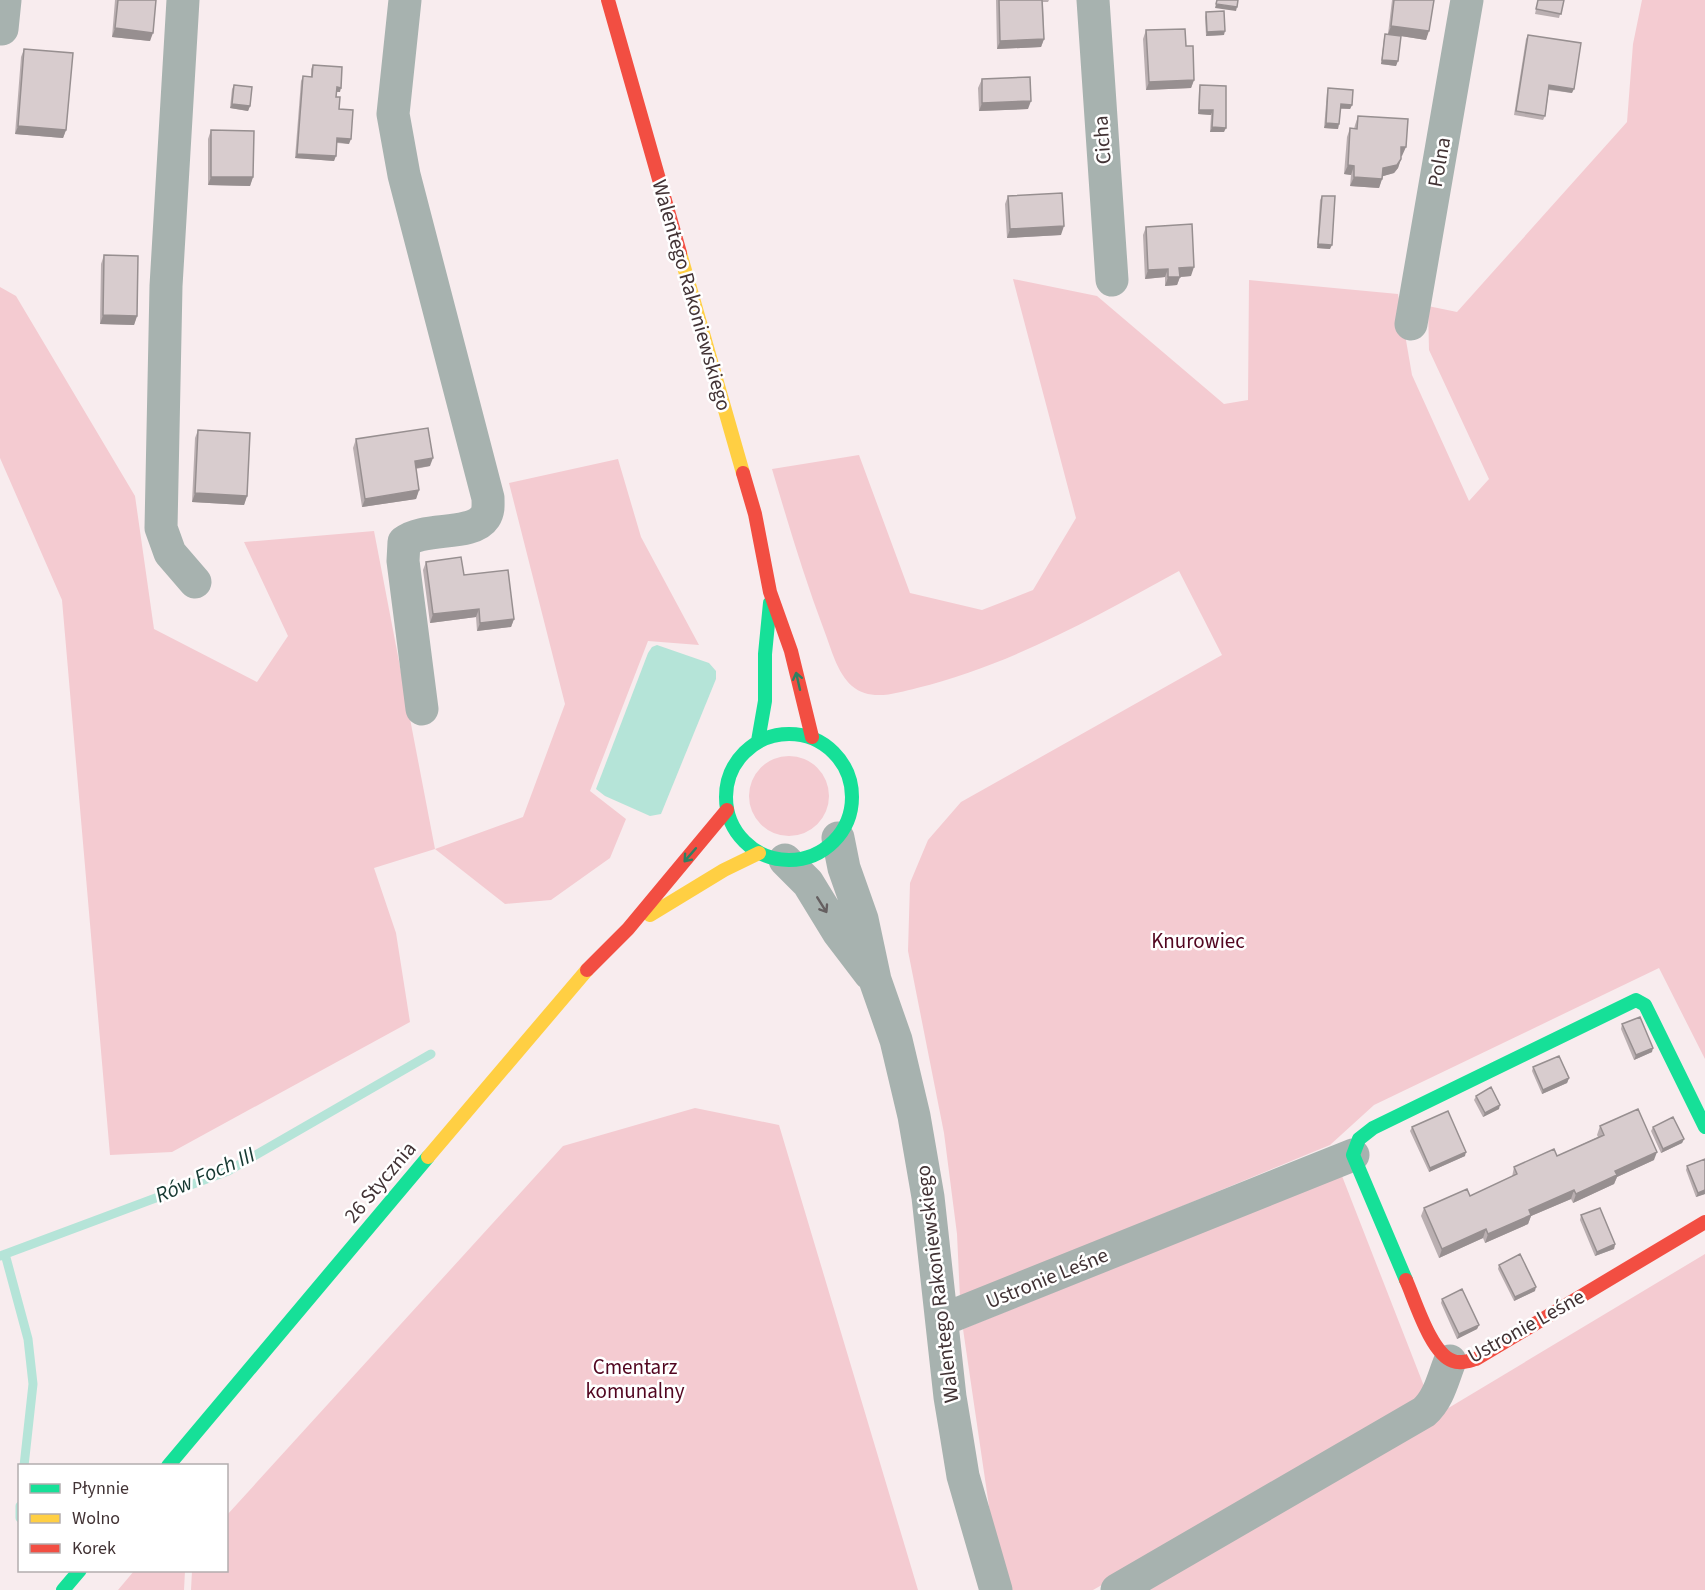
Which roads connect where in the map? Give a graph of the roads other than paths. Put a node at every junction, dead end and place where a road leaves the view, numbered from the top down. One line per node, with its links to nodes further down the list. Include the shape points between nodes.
1 (183, 0): 8 (street, via 166,286 161,528 170,553)
2 (405, 0): 10 (street, via 393,114 404,175 488,498 488,510 479,524 420,534 404,542 403,561)
3 (608, 0): 9 (street, Walentego Rakoniewskiego, via 755,514)
4 (1093, 0): 6 (street, Cicha)
5 (1467, 0): 7 (street, Polna)
6 (1112, 280)
7 (1411, 324)
8 (195, 582)
9 (770, 592): 11 (street, Walentego Rakoniewskiego, one-way to 9, via 791,651); 12 (street, Walentego Rakoniewskiego, via 765,701)
10 (422, 709)
11 (812, 737): 12 (street, via 794,733); 14 (street, via 837,755 849,777 851,809)
12 (758, 741): 13 (street, via 735,763 728,778)
13 (727, 810): 15 (street, via 738,835); 16 (street, 26 Stycznia, one-way to 16)
14 (838, 838): 15 (street, via 827,848 800,860); 17 (street, Walentego Rakoniewskiego)
15 (772, 856): 16 (street, 26 Stycznia, via 724,870); 17 (street, Walentego Rakoniewskiego, one-way to 17, via 808,883 838,932)
16 (628, 928): 23 (street, 26 Stycznia, via 553,1007)
17 (875, 980): 21 (street, Walentego Rakoniewskiego, via 896,1040 918,1135)
18 (1705, 1127): 19 (street, via 1645,1005 1636,1000 1373,1128 1354,1144)
19 (1353, 1155): 21 (street, Ustronie Leśne); 22 (street, Ustronie Leśne, via 1433,1342)
20 (1705, 1222): 22 (street, Ustronie Leśne, via 1476,1359 1466,1363)
21 (942, 1320): 26 (street, Walentego Rakoniewskiego, via 963,1476)
22 (1450, 1361): 27 (street, via 1431,1406 1424,1412)
23 (170, 1464)
24 (78, 1572): 25 (street)
25 (63, 1590)
26 (996, 1590)
27 (1117, 1590)

